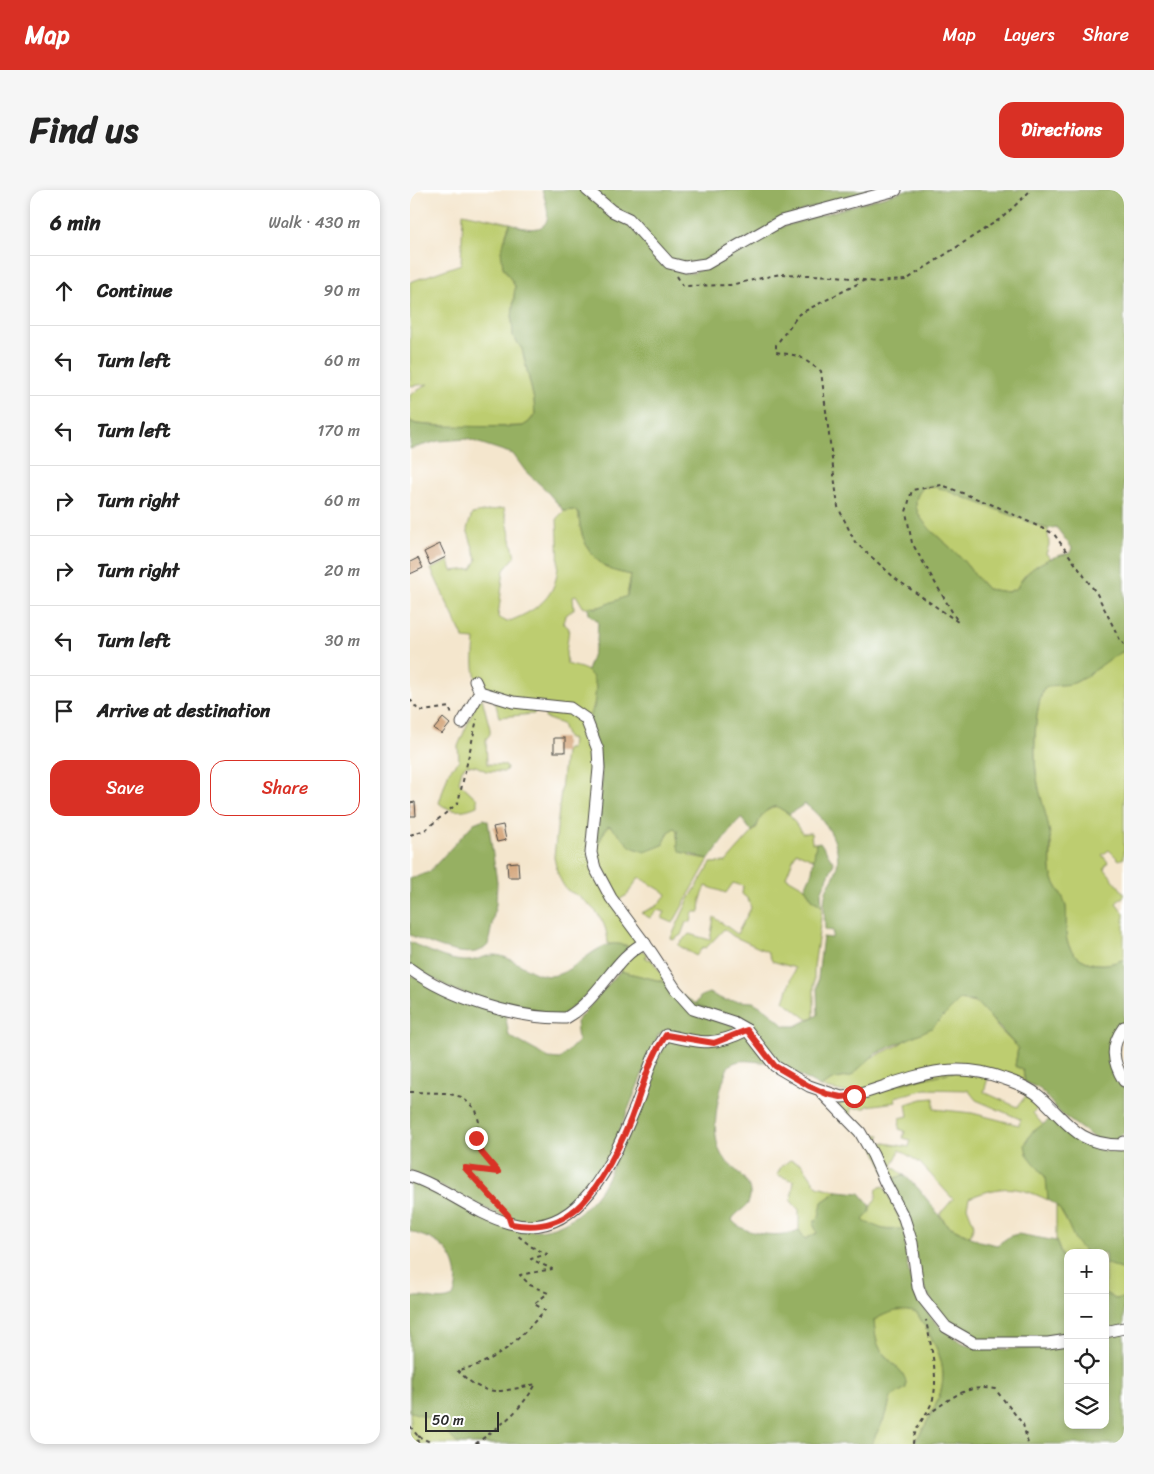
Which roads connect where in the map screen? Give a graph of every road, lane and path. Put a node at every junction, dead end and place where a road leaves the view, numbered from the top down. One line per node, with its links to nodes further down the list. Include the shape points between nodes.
1 (587, 190): 4 (street, via 612,211 629,219)
2 (896, 190): 4 (street, via 781,221 706,264 685,267)
3 (1031, 190): 5 (path, via 1003,218 906,280)
4 (669, 263): 5 (path, via 683,286 730,285 780,274)
5 (865, 280): 6 (path, via 799,314 776,345 776,352 799,356 821,371 838,507 855,542 896,579 958,622 912,543 906,512 912,490 942,485 1054,534 1097,594)
6 (1124, 644)
7 (475, 681): 8 (street)
8 (480, 692): 11 (street); 13 (street, via 512,702 570,708 586,719 598,750 599,768 591,853 611,898)
9 (410, 699): 11 (path, via 418,710 450,707 453,717)
10 (478, 712): 12 (path, via 458,803 425,830)
11 (458, 720)
12 (410, 835)
13 (644, 943): 14 (street, via 627,955 586,1004 566,1018 514,1012 443,990); 16 (street, via 693,1009)
14 (410, 969)
15 (1124, 1027): 17 (street, via 1114,1042 1114,1051)
16 (747, 1030): 18 (street, via 775,1066); 22 (street, via 714,1043 666,1035 653,1053 623,1135 593,1188 573,1212 547,1225 528,1227)
17 (1124, 1081)
18 (819, 1090): 20 (street, via 841,1097 854,1096 928,1072 968,1069 1022,1085 1038,1095 1089,1141 1106,1145); 26 (street, via 860,1132 873,1154 904,1218 922,1297 946,1327 974,1343)
19 (410, 1092): 22 (path, via 462,1097 476,1110 479,1122 476,1138 482,1153 498,1172 465,1168 508,1215)
20 (1124, 1142)
21 (410, 1176): 22 (street, via 463,1204)
22 (511, 1224): 32 (path, via 526,1243 548,1254 531,1259 552,1269 520,1275 530,1285 548,1293 534,1304 545,1310 502,1352 476,1367 457,1370 472,1385 488,1392 536,1384 520,1409)
23 (926, 1319): 27 (path, via 935,1384)
24 (1124, 1328): 25 (street)
25 (1109, 1331)
26 (1064, 1341)
27 (925, 1417): 33 (path, via 914,1432); 34 (path, via 959,1393 978,1386 995,1389 1023,1424)
28 (410, 1426): 29 (path)
29 (417, 1435): 30 (path); 31 (path)
30 (418, 1444)
31 (434, 1444)
32 (475, 1444)
33 (913, 1444)
34 (1028, 1444)

